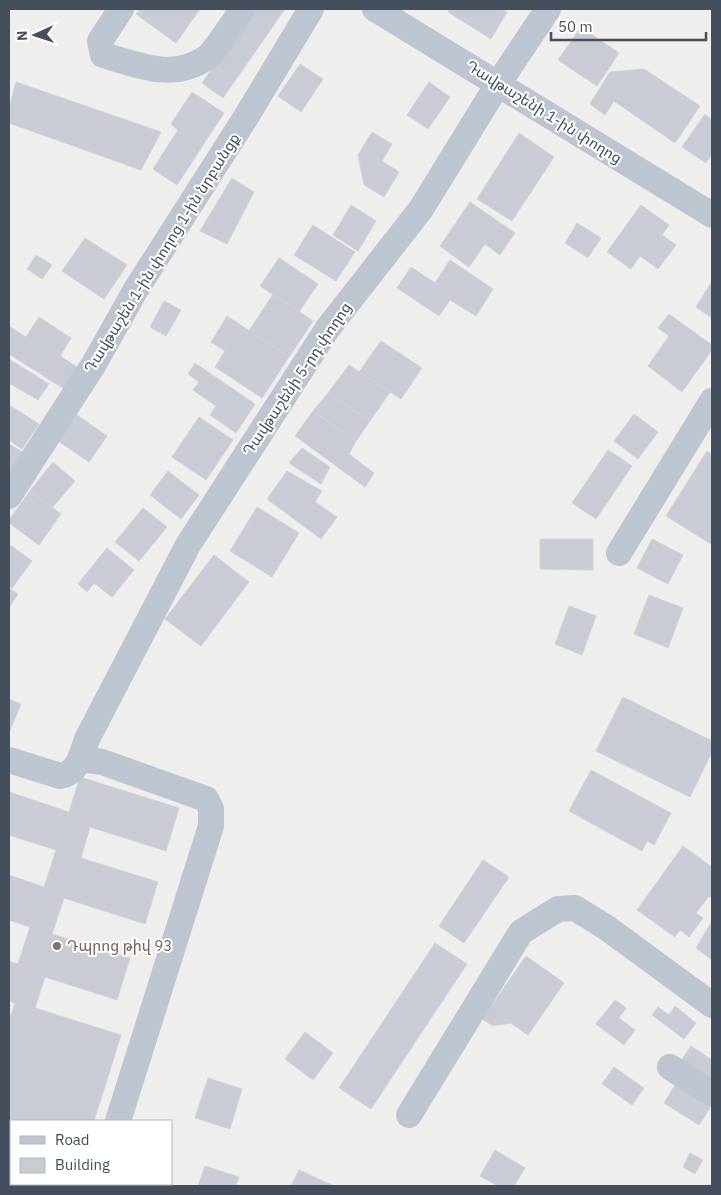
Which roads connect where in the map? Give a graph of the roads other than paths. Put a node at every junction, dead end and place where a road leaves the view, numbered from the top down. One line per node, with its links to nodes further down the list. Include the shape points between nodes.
1 (121, 9): 2 (street, via 100,40 103,55 161,71 178,70 208,58)
2 (243, 9)
3 (312, 9): 9 (street, Դավթաշեն 1-ին փողոց 1-ին նրբանցք)
4 (375, 9): 6 (street, Դավթաշենի 1-ին փողոց)
5 (548, 9): 6 (street, Դավթաշենի 5-րդ փողոց)
6 (498, 84): 7 (street, Դավթաշենի 1-ին փողոց); 11 (street, Դավթաշենի 5-րդ փողոց, via 421,210 328,328 188,545)
7 (712, 215)
8 (712, 401): 10 (street)
9 (9, 496)
10 (619, 553)
11 (84, 749): 12 (street, Դավթաշենի 5-րդ փողոց, via 74,770 60,776); 17 (street, via 102,762 206,799 211,809 212,826)
12 (9, 760)
13 (712, 1005): 16 (street, via 575,908 558,909 521,932)
14 (670, 1067): 15 (street)
15 (712, 1094)
16 (409, 1114)
17 (118, 1120)

